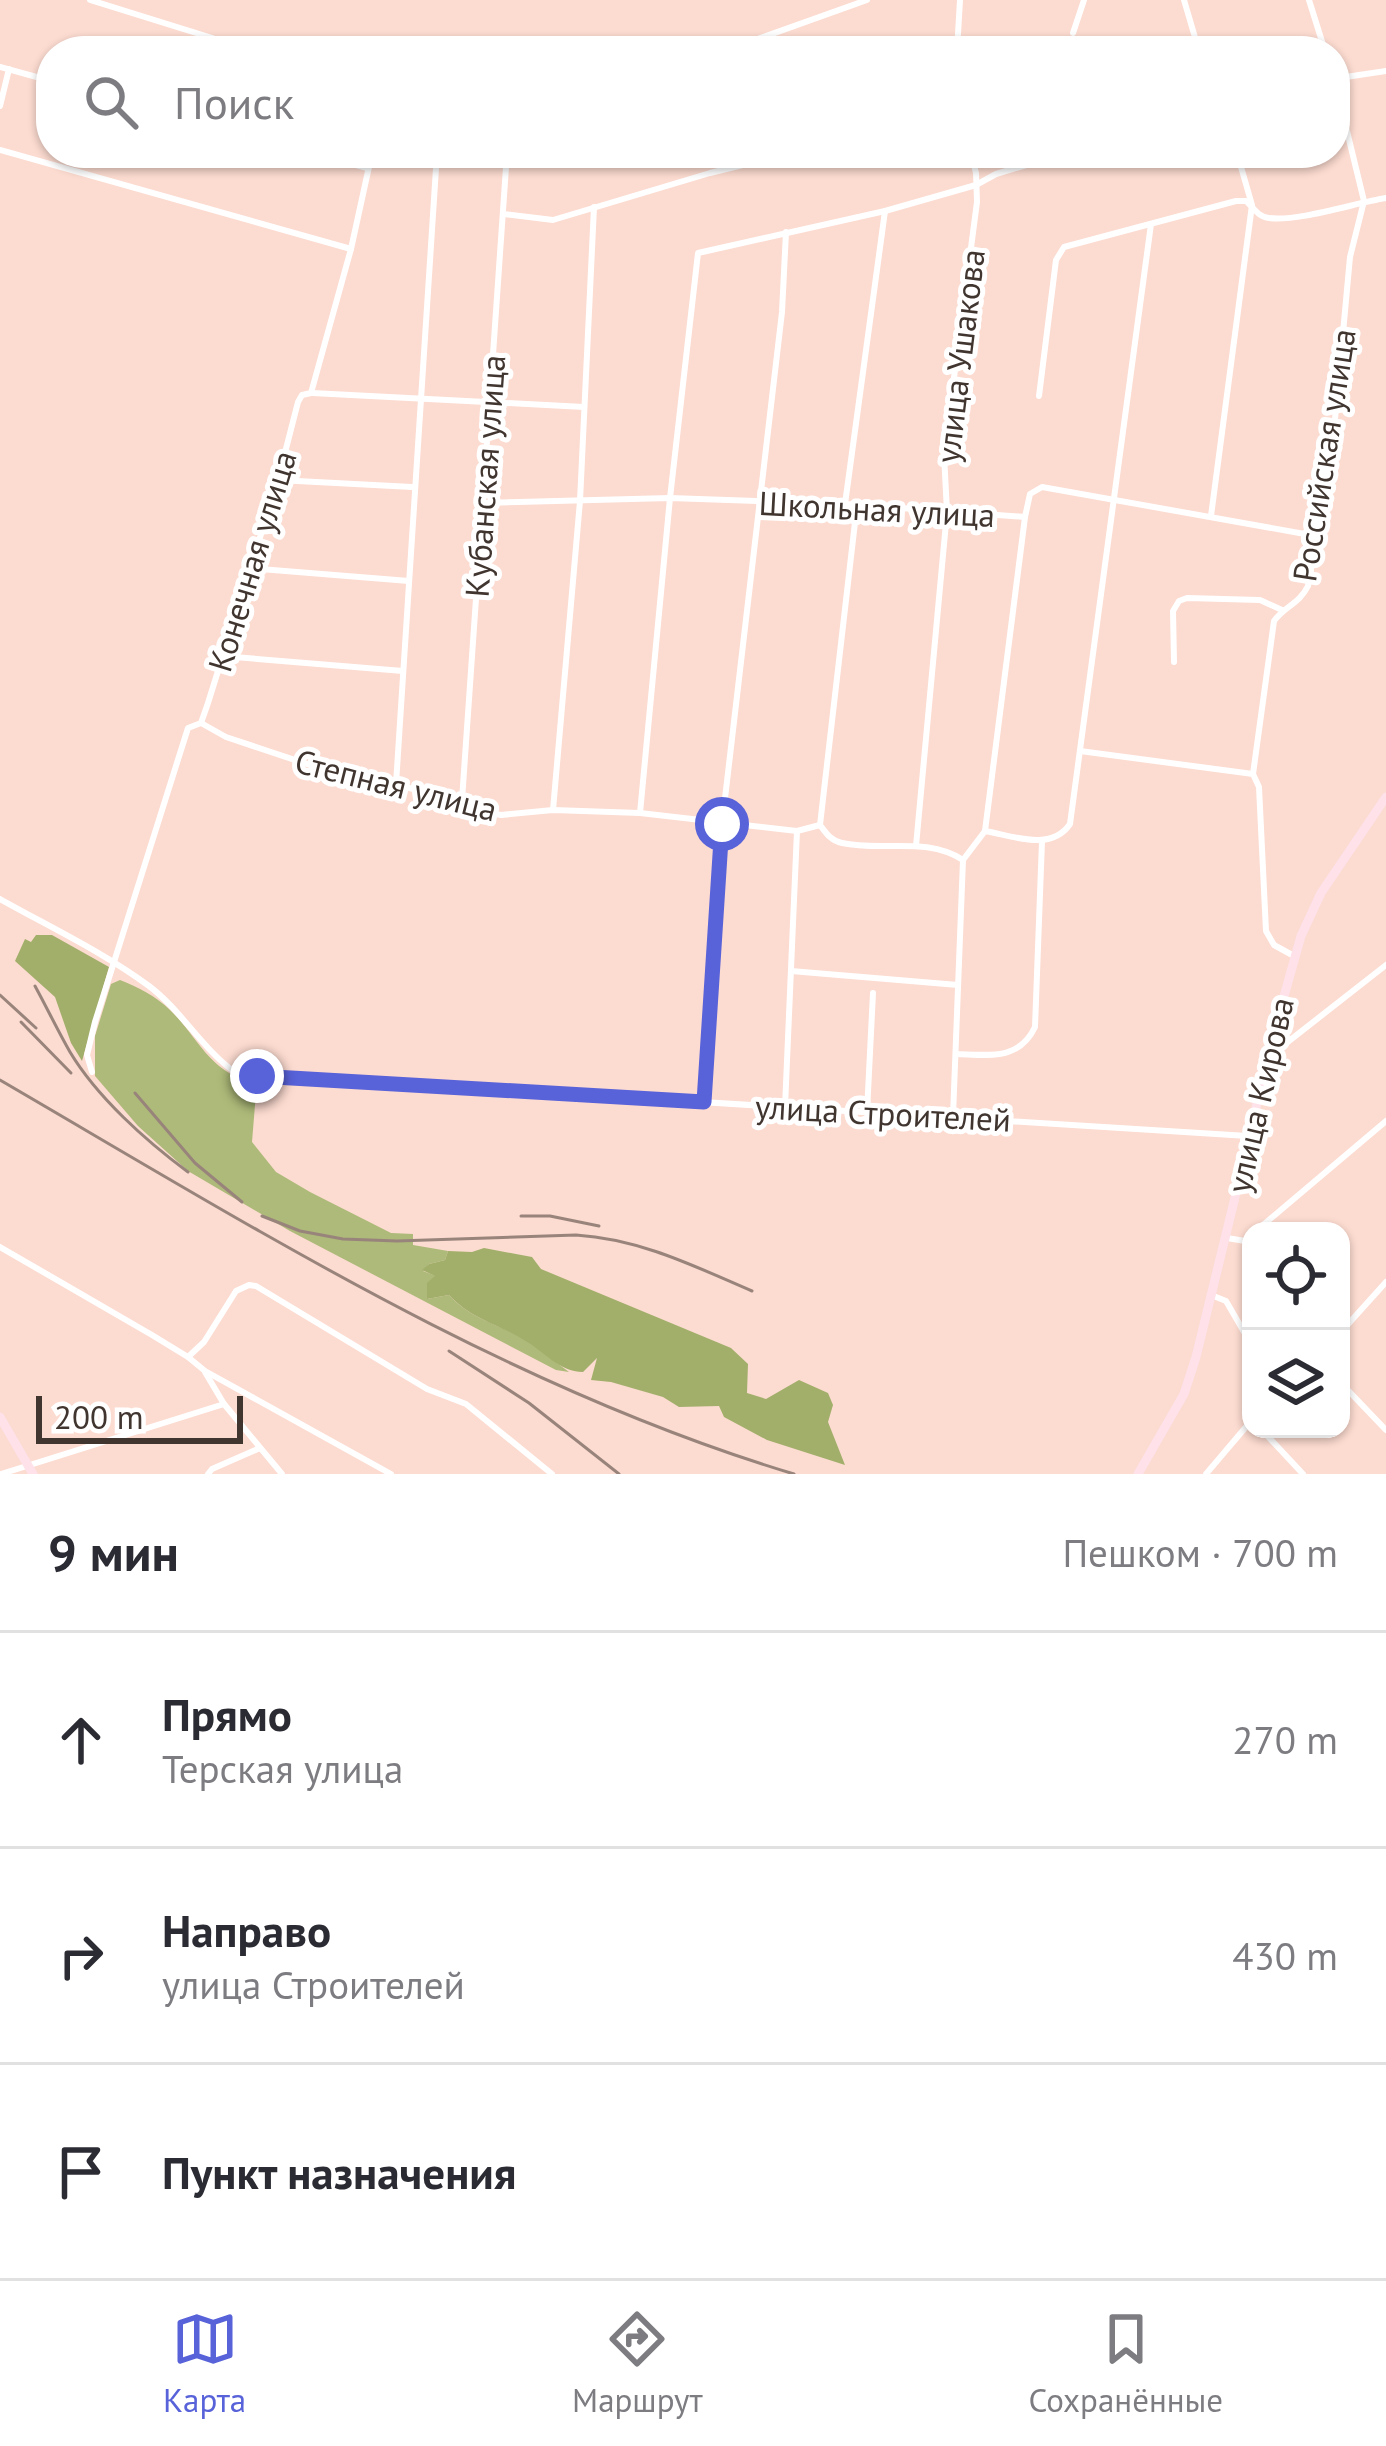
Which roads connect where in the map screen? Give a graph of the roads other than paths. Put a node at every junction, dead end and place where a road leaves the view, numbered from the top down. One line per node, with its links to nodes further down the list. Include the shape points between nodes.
1 (90, 0): 8 (street)
2 (867, 0): 9 (street)
3 (960, 0): 10 (street)
4 (1084, 0): 7 (street)
5 (1184, 0): 11 (street)
6 (1309, 0): 12 (street)
7 (1073, 33)
8 (206, 36)
9 (766, 36)
10 (959, 36)
11 (1195, 36)
12 (1320, 36)
13 (5, 68): 16 (street); 17 (street)
14 (1386, 71): 15 (street)
15 (1350, 75)
16 (36, 77)
17 (0, 106)
18 (1350, 144): 31 (street, Российская улица)
19 (0, 149): 20 (street)
20 (36, 159)
21 (67, 168): 38 (street)
22 (368, 168): 38 (street, Конечная улица)
23 (435, 168): 41 (street)
24 (506, 168): 35 (street, Кубанская улица)
25 (734, 168): 33 (street)
26 (973, 168): 29 (street, улица Ушакова)
27 (1018, 168): 29 (street)
28 (1241, 168): 32 (street)
29 (976, 185): 34 (street); 53 (street, улица Ушакова, via 944,454)
30 (1386, 198): 31 (street)
31 (1364, 201): 32 (street, via 1269,219); 56 (street, Российская улица)
32 (1252, 205): 36 (street, via 1236,201); 54 (street)
33 (594, 207): 35 (street, via 553,220); 43 (street)
34 (885, 211): 37 (street); 51 (street)
35 (502, 214): 42 (street, Кубанская улица)
36 (1151, 224): 40 (street, via 1059,253); 48 (street)
37 (786, 232): 46 (street, via 698,253); 50 (street)
38 (351, 249): 39 (street, Конечная улица)
39 (311, 393): 41 (street); 44 (street, Конечная улица, via 298,402)
40 (1039, 396)
41 (419, 397): 42 (street); 45 (street)
42 (490, 401): 43 (street); 49 (street, Кубанская улица)
43 (584, 407): 47 (street)
44 (278, 480): 45 (street); 57 (street, Конечная улица)
45 (413, 487): 58 (street)
46 (670, 498): 47 (street, Школьная улица); 50 (street, Школьная улица); 70 (street)
47 (580, 501): 49 (street, Школьная улица); 69 (street)
48 (1114, 501): 54 (street, Школьная улица); 55 (street, Школьная улица, via 1037,488); 64 (street)
49 (484, 503): 68 (street, Кубанская улица)
50 (758, 503): 51 (street, Школьная улица); 71 (street)
51 (845, 504): 52 (street, Школьная улица)
52 (857, 505): 53 (street, Школьная улица); 72 (street)
53 (947, 512): 55 (street, Школьная улица); 76 (street, улица Ушакова)
54 (1211, 516): 56 (street, Школьная улица)
55 (1025, 517): 74 (street)
56 (1316, 536): 59 (street, Российская улица, via 1307,586)
57 (249, 568): 58 (street); 60 (street, Конечная улица)
58 (409, 581): 62 (street)
59 (1282, 610): 61 (street, via 1260,600 1179,601); 65 (street, Российская улица, via 1271,636)
60 (222, 656): 62 (street); 63 (street, Конечная улица)
61 (1174, 662)
62 (403, 671): 66 (street)
63 (201, 723): 66 (street, Степная улица, via 352,779); 80 (street, Конечная улица, via 188,728)
64 (1080, 752): 65 (street); 75 (street, via 1068,829)
65 (1252, 774): 79 (street, Российская улица, via 1266,931)
66 (396, 785): 68 (street, Степная улица)
67 (1386, 797): 79 (main road, улица Кирова, via 1321,893)
68 (462, 800): 69 (street, Степная улица, via 502,815)
69 (553, 810): 70 (street, Степная улица)
70 (640, 813): 71 (street, Степная улица)
71 (722, 824): 73 (street, Степная улица); 88 (street)
72 (820, 825): 73 (street, Степная улица); 76 (street, via 841,843)
73 (797, 830): 82 (street)
74 (985, 830): 75 (street); 77 (street)
75 (1042, 841): 85 (street, via 1035,1027 1006,1054)
76 (916, 846): 77 (street)
77 (964, 860): 83 (street)
78 (0, 899): 80 (street, улица Строителей)
79 (1294, 956): 86 (main road, улица Кирова)
80 (115, 964): 87 (street, via 89,1045); 88 (street, улица Строителей, via 166,1001 236,1073)
81 (1386, 965): 86 (street)
82 (790, 971): 83 (street); 89 (street)
83 (958, 985): 85 (street)
84 (874, 993): 90 (street)
85 (956, 1054): 91 (street)
86 (1266, 1060): 93 (main road, улица Кирова)
87 (92, 1072)
88 (704, 1102): 89 (street, улица Строителей)
89 (784, 1107): 90 (street, улица Строителей)
90 (867, 1112): 91 (street, улица Строителей)
91 (952, 1116): 93 (street, улица Строителей)
92 (1386, 1121): 94 (street)
93 (1250, 1136): 95 (main road, улица Кирова)
94 (1267, 1222)
95 (1226, 1238): 96 (street); 99 (main road, улица Кирова)
96 (1242, 1241)
97 (0, 1247): 102 (street)
98 (1386, 1282): 101 (street)
99 (1211, 1295): 100 (street, via 1226,1301); 117 (main road, улица Кирова, via 1184,1394)
100 (1243, 1330)
101 (1343, 1330)
102 (188, 1357): 103 (street); 116 (street, via 236,1291 256,1286 466,1405)
103 (205, 1371): 105 (street); 112 (street)
104 (1350, 1392): 107 (street)
105 (224, 1404): 110 (street); 111 (street)
106 (0, 1417): 111 (main road)
107 (1386, 1430)
108 (1242, 1432): 118 (street)
109 (1269, 1438): 119 (street)
110 (260, 1448): 114 (street); 115 (street)
111 (30, 1470): 113 (street)
112 (389, 1473)
113 (1, 1474)
114 (208, 1474)
115 (282, 1474)
116 (552, 1474)
117 (1138, 1474)
118 (1206, 1474)
119 (1303, 1474)

